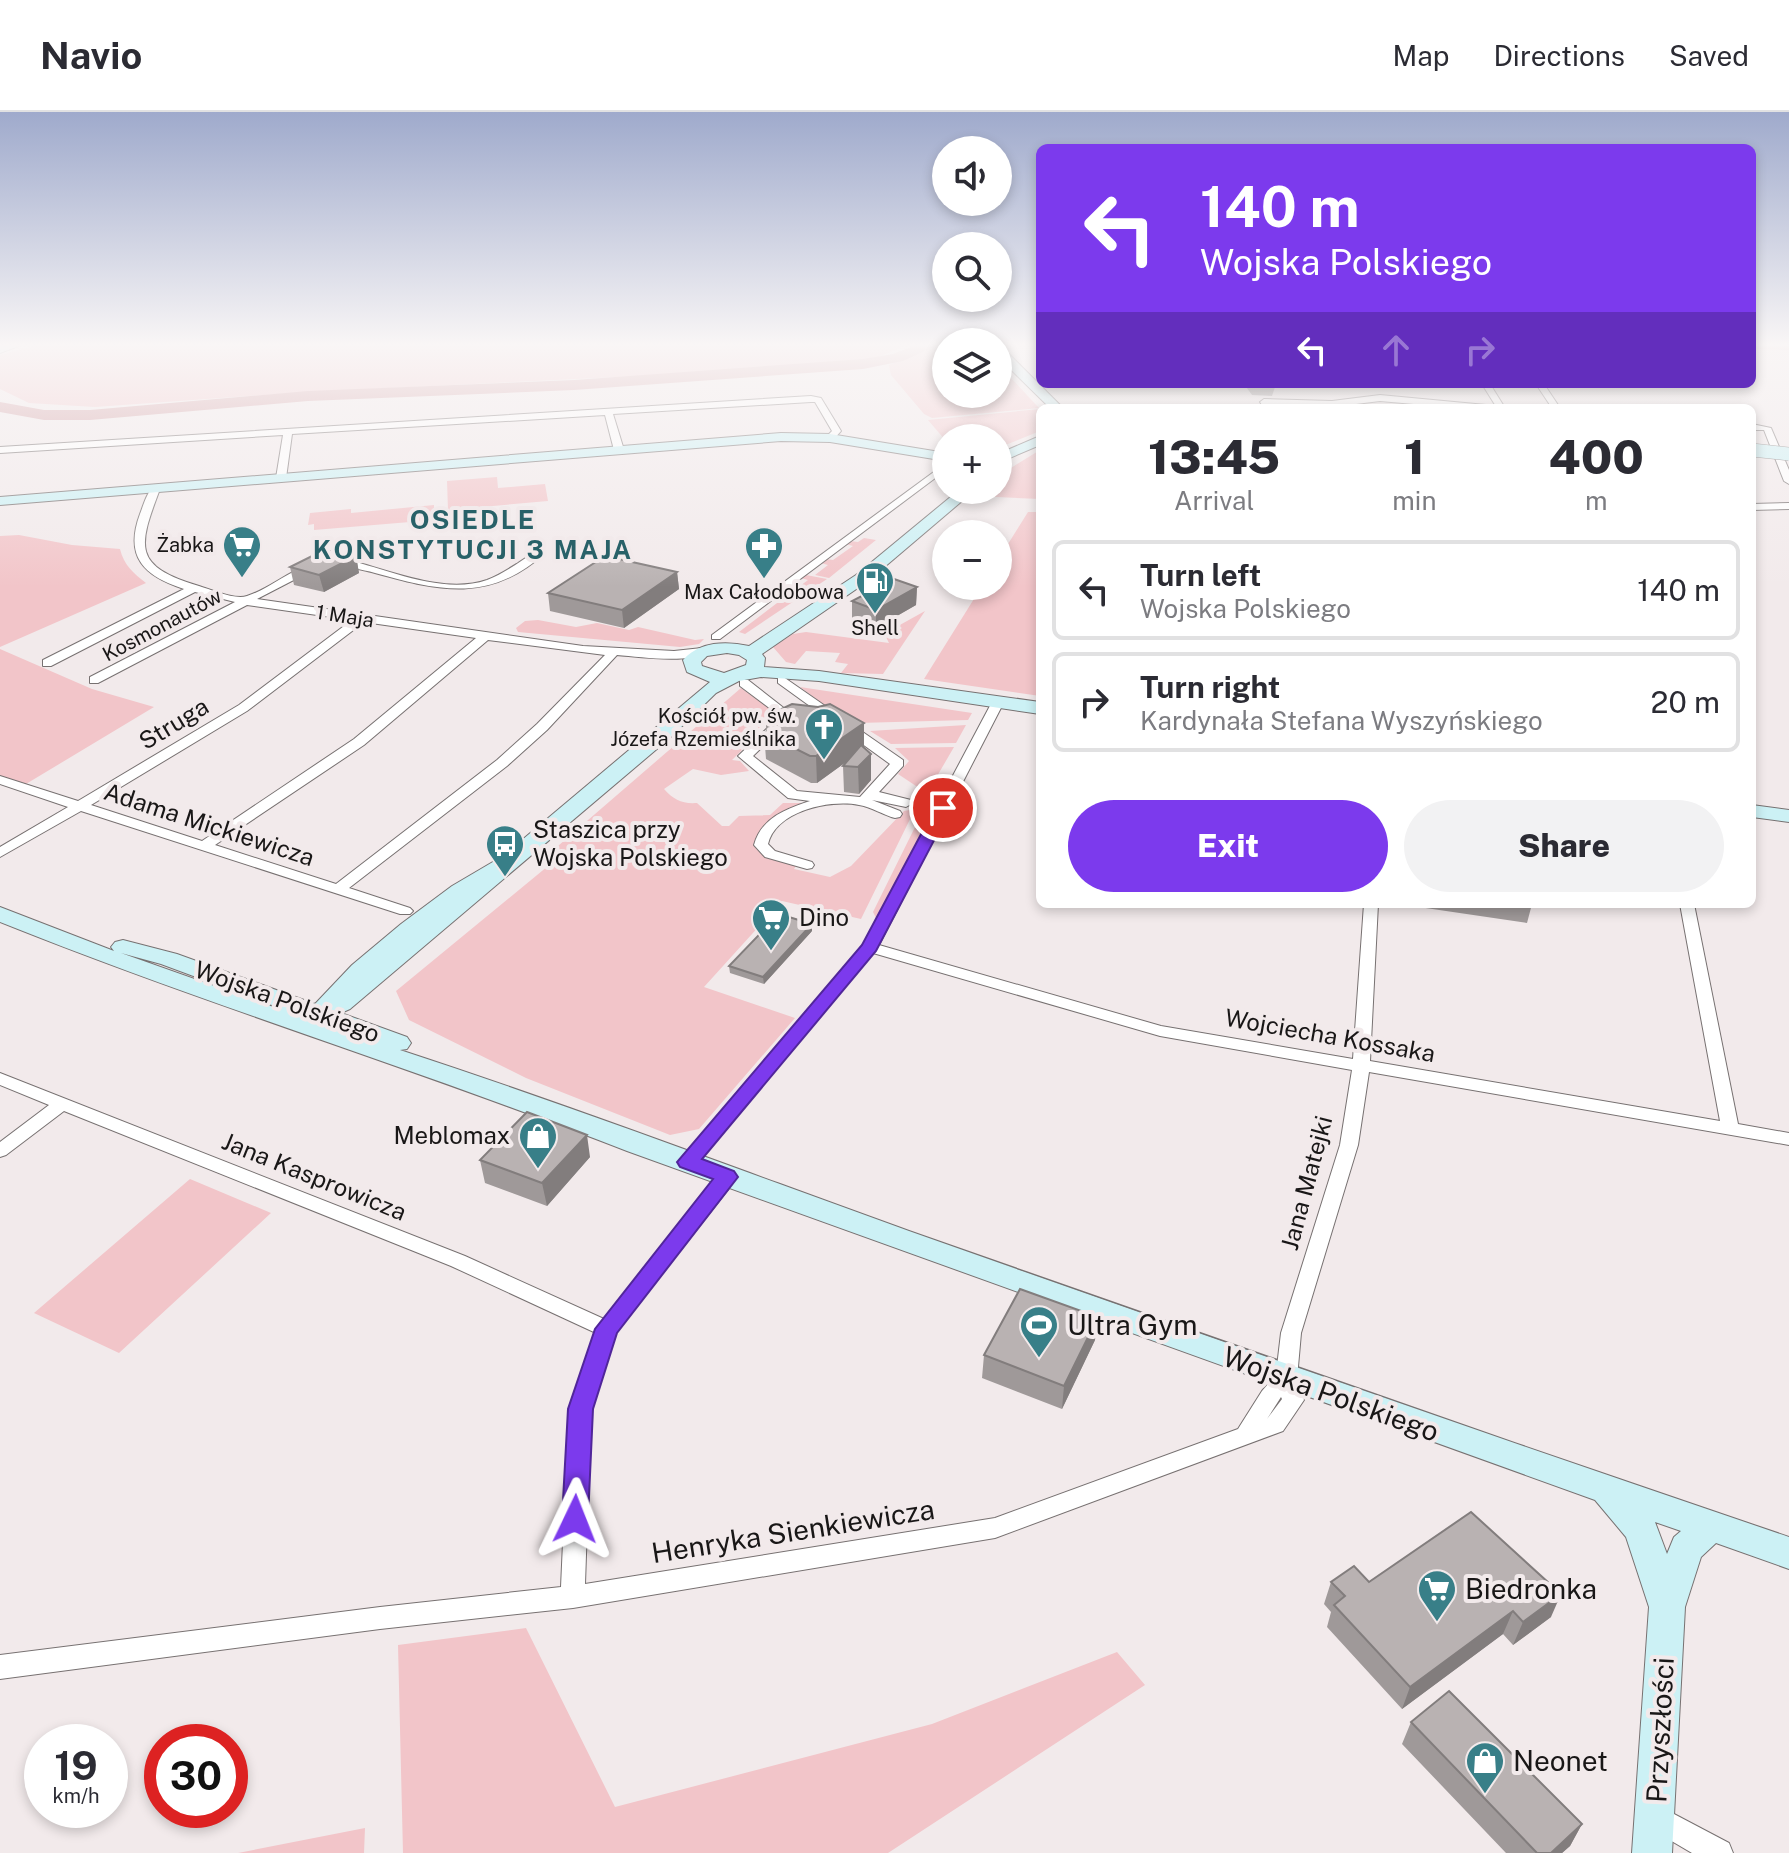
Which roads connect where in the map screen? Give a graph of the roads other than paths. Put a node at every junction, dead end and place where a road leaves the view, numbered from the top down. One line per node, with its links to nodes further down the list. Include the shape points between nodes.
1 (401, 425): 5 (street)
2 (612, 425): 9 (street)
3 (833, 425): 6 (street, via 837,431)
4 (1756, 427): 18 (street, via 1767,428)
5 (288, 433): 8 (street); 17 (street)
6 (830, 438): 9 (street); 15 (street)
7 (1036, 442): 11 (street)
8 (0, 450)
9 (619, 450): 17 (street)
10 (1756, 450): 14 (street, bridge)
11 (1015, 451): 12 (street); 13 (street)
12 (1012, 452)
13 (1012, 453)
14 (1789, 454)
15 (932, 455)
16 (932, 476): 30 (street)
17 (281, 478): 19 (street)
18 (1789, 481)
19 (155, 489): 20 (street); 26 (street, 1 Maja, via 139,538 140,553 163,576)
20 (0, 501)
21 (935, 504): 32 (street)
22 (951, 504): 32 (street, via 862,578)
23 (1789, 506): 24 (street)
24 (1756, 507)
25 (540, 553): 27 (street, Kosmonautów, via 490,583 464,587 342,561 322,562)
26 (195, 588): 27 (street, 1 Maja); 34 (street)
27 (246, 601): 28 (street, 1 Maja); 38 (street, Kosmonautów)
28 (362, 618): 29 (street, 1 Maja); 47 (street, Struga, via 243,708)
29 (485, 636): 31 (street, 1 Maja); 51 (street, via 359,742)
30 (716, 637)
31 (613, 653): 33 (street, 1 Maja); 54 (street, via 502,763)
32 (747, 653): 35 (street); 36 (street, via 766,665); 37 (street, via 755,667)
33 (630, 654): 35 (street, 1 Maja); 35 (street, 1 Maja)
34 (47, 663)
35 (699, 665): 37 (street); 41 (street, via 701,681)
36 (819, 676): 37 (street, via 761,672); 40 (street)
37 (740, 678): 41 (street, via 719,682); 44 (street, via 788,716 745,756 793,795)
38 (94, 680)
39 (782, 680): 45 (street, via 898,763)
40 (998, 702): 42 (street); 59 (street)
41 (688, 707): 60 (street, via 511,861)
42 (1036, 707)
43 (0, 780): 47 (street, Adama Mickiewicza)
44 (829, 798): 45 (street); 53 (street, via 778,820 761,837 770,854)
45 (866, 798): 46 (street); 49 (street)
46 (906, 803)
47 (80, 806): 51 (street, Adama Mickiewicza); 52 (street, Struga)
48 (1756, 812): 50 (street)
49 (895, 814)
50 (1789, 816)
51 (202, 847): 54 (street, Adama Mickiewicza)
52 (0, 853)
53 (807, 865)
54 (338, 889): 57 (street, Adama Mickiewicza)
55 (1371, 908): 64 (street, Jana Matejki)
56 (1688, 908): 68 (street)
57 (405, 911)
58 (0, 914): 61 (street, Wojska Polskiego, via 50,932 169,959)
59 (870, 947): 64 (street, Wojciecha Kossaka, via 1160,1031); 71 (street)
60 (359, 982): 61 (street); 62 (street); 63 (street)
61 (271, 1005): 62 (street, Wojska Polskiego)
62 (325, 1024): 63 (street, Wojska Polskiego); 66 (street, Wojska Polskiego)
63 (377, 1035): 66 (street, Wojska Polskiego)
64 (1361, 1066): 68 (street, Wojciecha Kossaka); 74 (street, Jana Matejki, via 1349,1145 1291,1333)
65 (0, 1079): 67 (street, Jana Kasprowicza)
66 (515, 1097): 71 (street, Wojska Polskiego)
67 (61, 1105): 70 (street); 73 (street, Jana Kasprowicza, via 458,1261)
68 (1730, 1128): 69 (street, Wojciecha Kossaka)
69 (1789, 1139)
70 (0, 1151)
71 (688, 1162): 72 (street, Wojska Polskiego)
72 (727, 1177): 73 (street); 74 (street, Wojska Polskiego)
73 (607, 1329): 78 (street, via 580,1409)
74 (1286, 1378): 75 (street, Wojska Polskiego); 78 (street, Henryka Sienkiewicza, via 1293,1400 1275,1425 995,1528)
75 (1606, 1491): 76 (street, Wojska Polskiego); 79 (street, Przyszłości, via 1641,1529)
76 (1710, 1526): 77 (street, Wojska Polskiego); 79 (street, Przyszłości, via 1686,1548)
77 (1789, 1553)
78 (573, 1597): 80 (street, Henryka Sienkiewicza)
79 (1667, 1607): 81 (street, Przyszłości)
80 (0, 1667)
81 (1654, 1835): 82 (street)
82 (1719, 1853)

